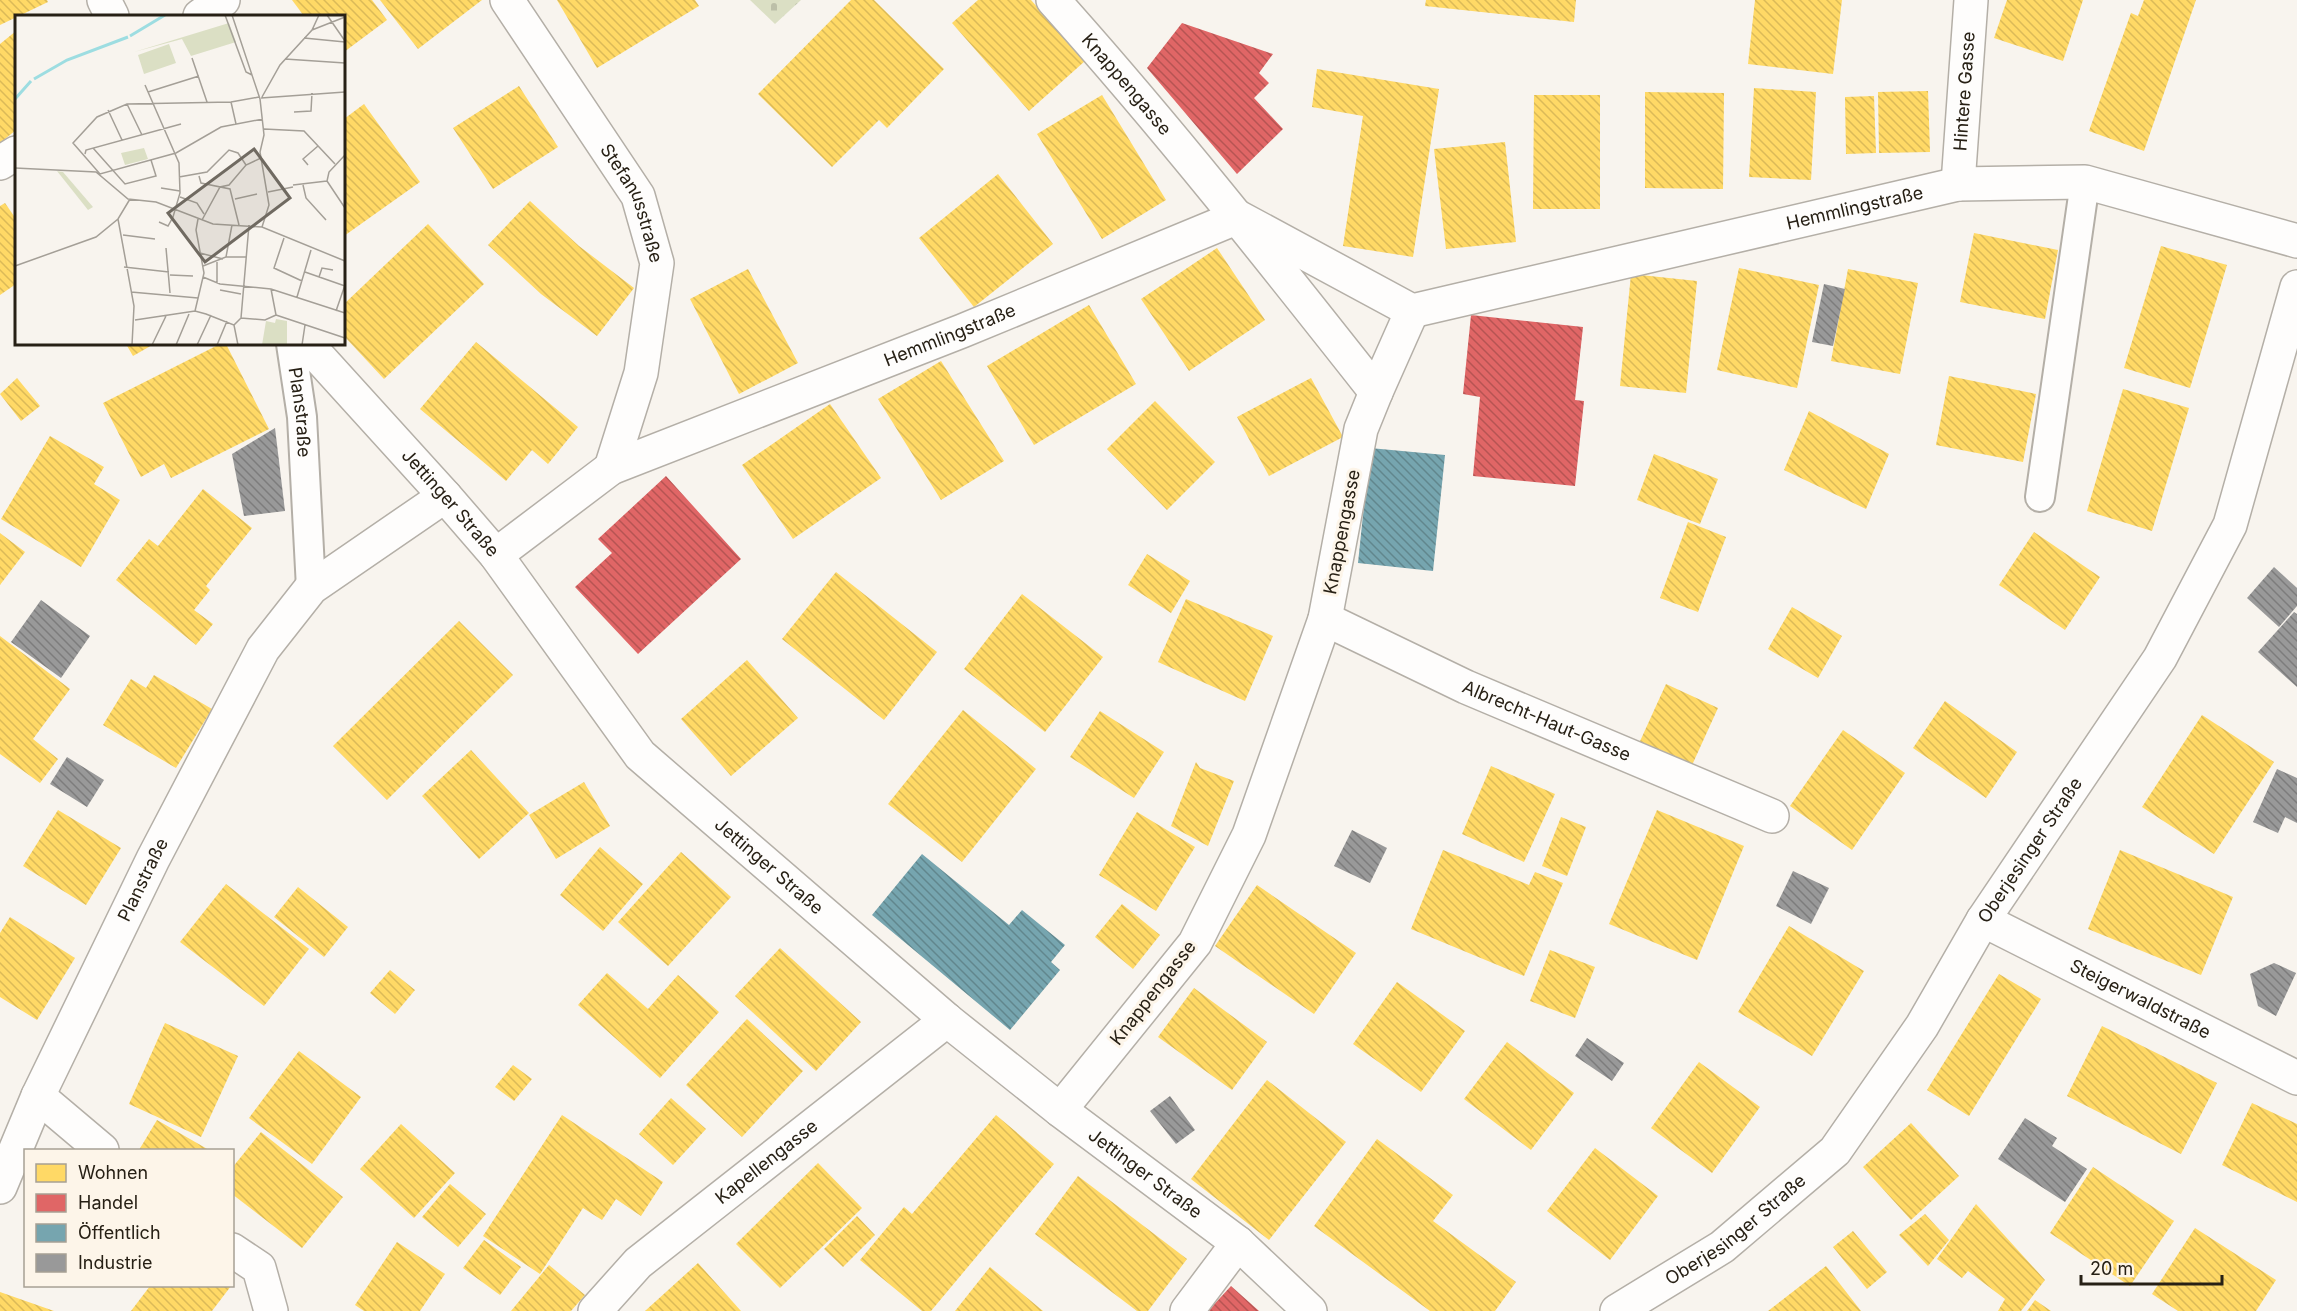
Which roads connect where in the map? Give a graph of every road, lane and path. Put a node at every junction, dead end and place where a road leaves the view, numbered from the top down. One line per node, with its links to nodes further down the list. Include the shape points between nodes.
1 (104, 0): 6 (street)
2 (223, 0): 7 (street)
3 (507, 0): 19 (street, Stefanusstraße, via 638,196 657,263 641,373)
4 (1053, 0): 12 (street, Knappengasse)
5 (1971, 0): 11 (street, Hintere Gasse)
6 (112, 15)
7 (201, 15)
8 (15, 154): 9 (street)
9 (0, 163)
10 (2085, 182): 11 (street, Hemmlingstraße); 13 (street, Hemmlingstraße); 21 (lane)
11 (1958, 184): 15 (street, Hemmlingstraße)
12 (1238, 217): 15 (street); 18 (street, Knappengasse); 19 (street, Hemmlingstraße, via 962,331)
13 (2297, 241)
14 (2297, 287): 26 (street, Oberjesinger Straße, via 2230,525 2160,658)
15 (1412, 311): 18 (street)
16 (291, 345): 23 (lane, Planstraße, via 302,417)
17 (308, 345): 20 (street, Jettinger Straße)
18 (1376, 393): 24 (street, Knappengasse, via 1361,429)
19 (611, 468): 22 (street, Hemmlingstraße)
20 (445, 496): 22 (street, Jettinger Straße); 23 (street, Planstraße)
21 (2040, 497)
22 (496, 555): 27 (street, Jettinger Straße, via 640,755)
23 (311, 588): 29 (street, Planstraße, via 263,649 153,859)
24 (1325, 619): 25 (street, Albrecht-Haut-Gasse, via 1466,687); 30 (street, Knappengasse, via 1250,835 1195,942)
25 (1772, 816)
26 (1983, 920): 28 (street, Steigerwaldstraße); 39 (street, Oberjesinger Straße, via 1922,1026 1835,1151 1722,1247)
27 (947, 1020): 30 (street, Jettinger Straße); 36 (street, Kapellengasse, via 638,1263)
28 (2297, 1078)
29 (38, 1096): 31 (street); 32 (street, Planstraße)
30 (1060, 1110): 33 (street, Jettinger Straße)
31 (101, 1149)
32 (0, 1187)
33 (1238, 1243): 37 (street); 38 (street, Jettinger Straße)
34 (234, 1251): 35 (street, via 258,1268)
35 (270, 1311)
36 (595, 1311)
37 (1187, 1311)
38 (1310, 1311)
39 (1617, 1311)

